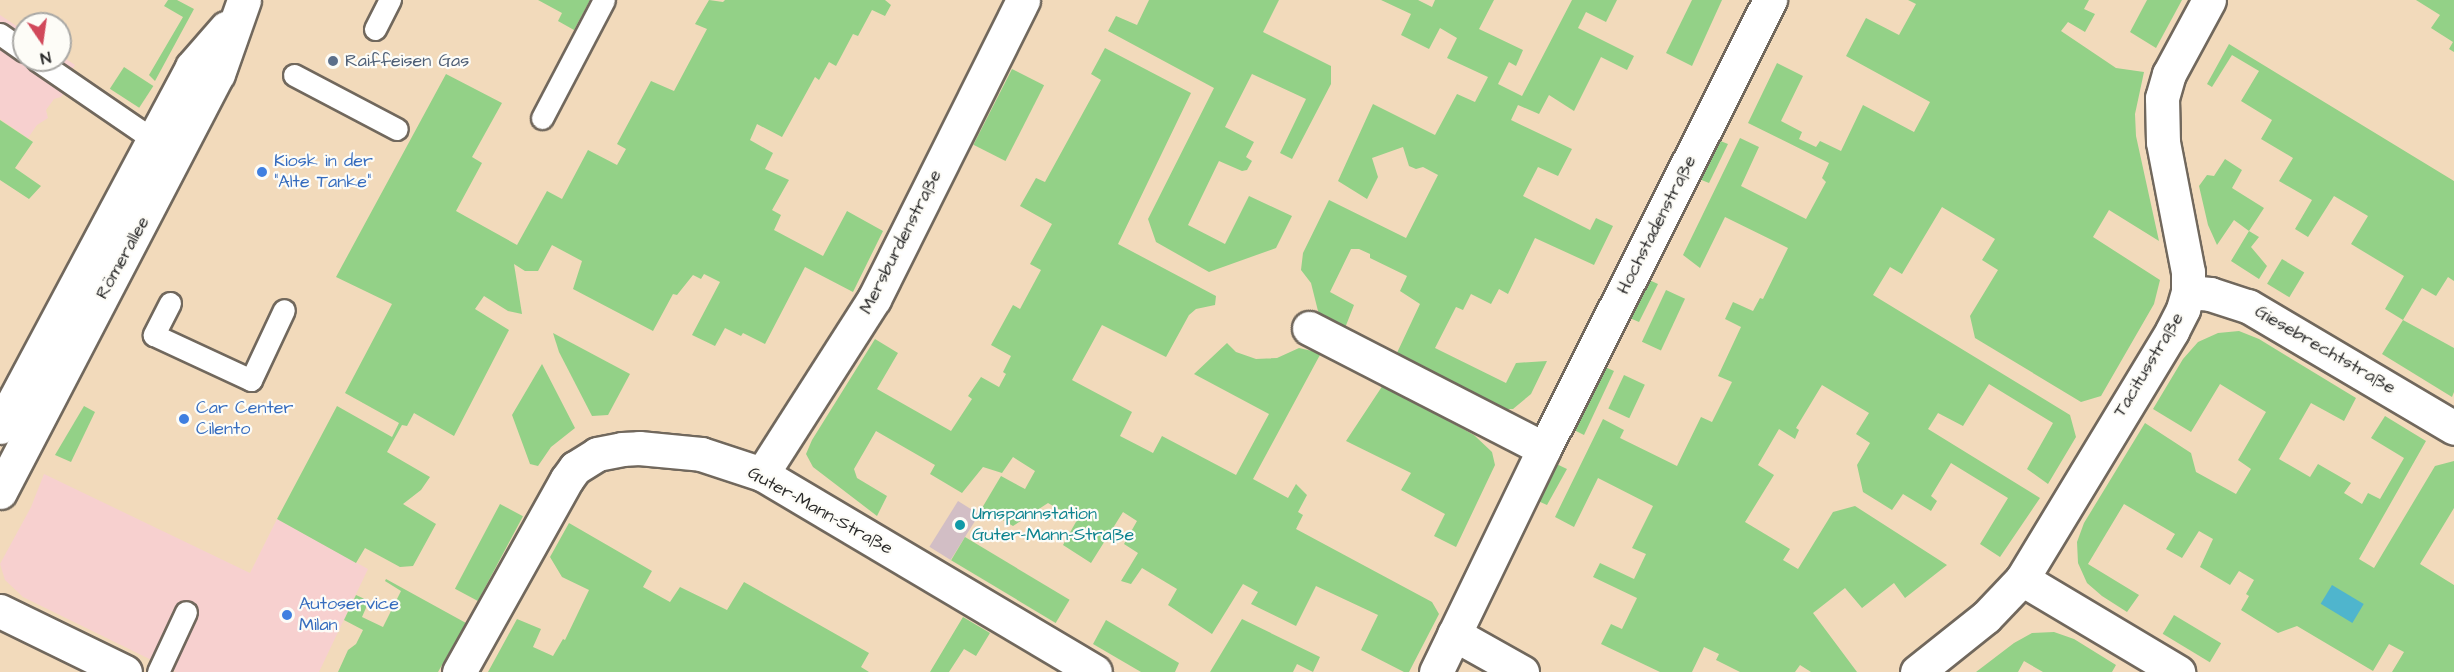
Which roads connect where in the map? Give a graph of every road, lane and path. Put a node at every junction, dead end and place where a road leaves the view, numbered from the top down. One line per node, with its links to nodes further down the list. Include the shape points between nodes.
1 (390, 0): 7 (lane)
2 (604, 0): 10 (lane)
3 (1023, 0): 20 (street, Mersburdenstraße, via 874,299)
4 (1770, 0): 19 (street, Hochstadenstraße)
5 (2209, 0): 13 (street, Tacitusstraße, via 2169,74 2162,98 2163,142 2185,249)
6 (239, 9): 12 (street, Römerallee, via 192,67); 21 (street, Römerallee, via 213,84)
7 (375, 29)
8 (55, 72): 12 (lane)
9 (294, 75): 11 (lane)
10 (542, 118)
11 (397, 129)
12 (154, 140): 17 (street, Römerallee)
13 (2188, 292): 18 (street, Giesebrechtstraße, via 2229,299 2274,319); 22 (street, Tacitusstraße, via 2172,331)
14 (170, 303): 15 (lane, via 154,335 251,380)
15 (284, 310)
16 (1310, 328): 19 (street)
17 (0, 427)
18 (2454, 428)
19 (1544, 449): 25 (street, Hochstadenstraße)
20 (762, 474): 28 (street, Guter-Mann-Straße, via 681,450 622,448 585,461 567,479); 29 (street, Guter-Mann-Straße)
21 (0, 492)
22 (2022, 579): 32 (street, Tacitusstraße, via 1986,617); 33 (street)
23 (0, 611): 26 (street)
24 (186, 612): 27 (lane)
25 (1454, 634): 30 (street, Hochstadenstraße); 31 (street)
26 (124, 672)
27 (158, 672)
28 (459, 672)
29 (1095, 672)
30 (1436, 672)
31 (1522, 672)
32 (1917, 672)
33 (2178, 672)

